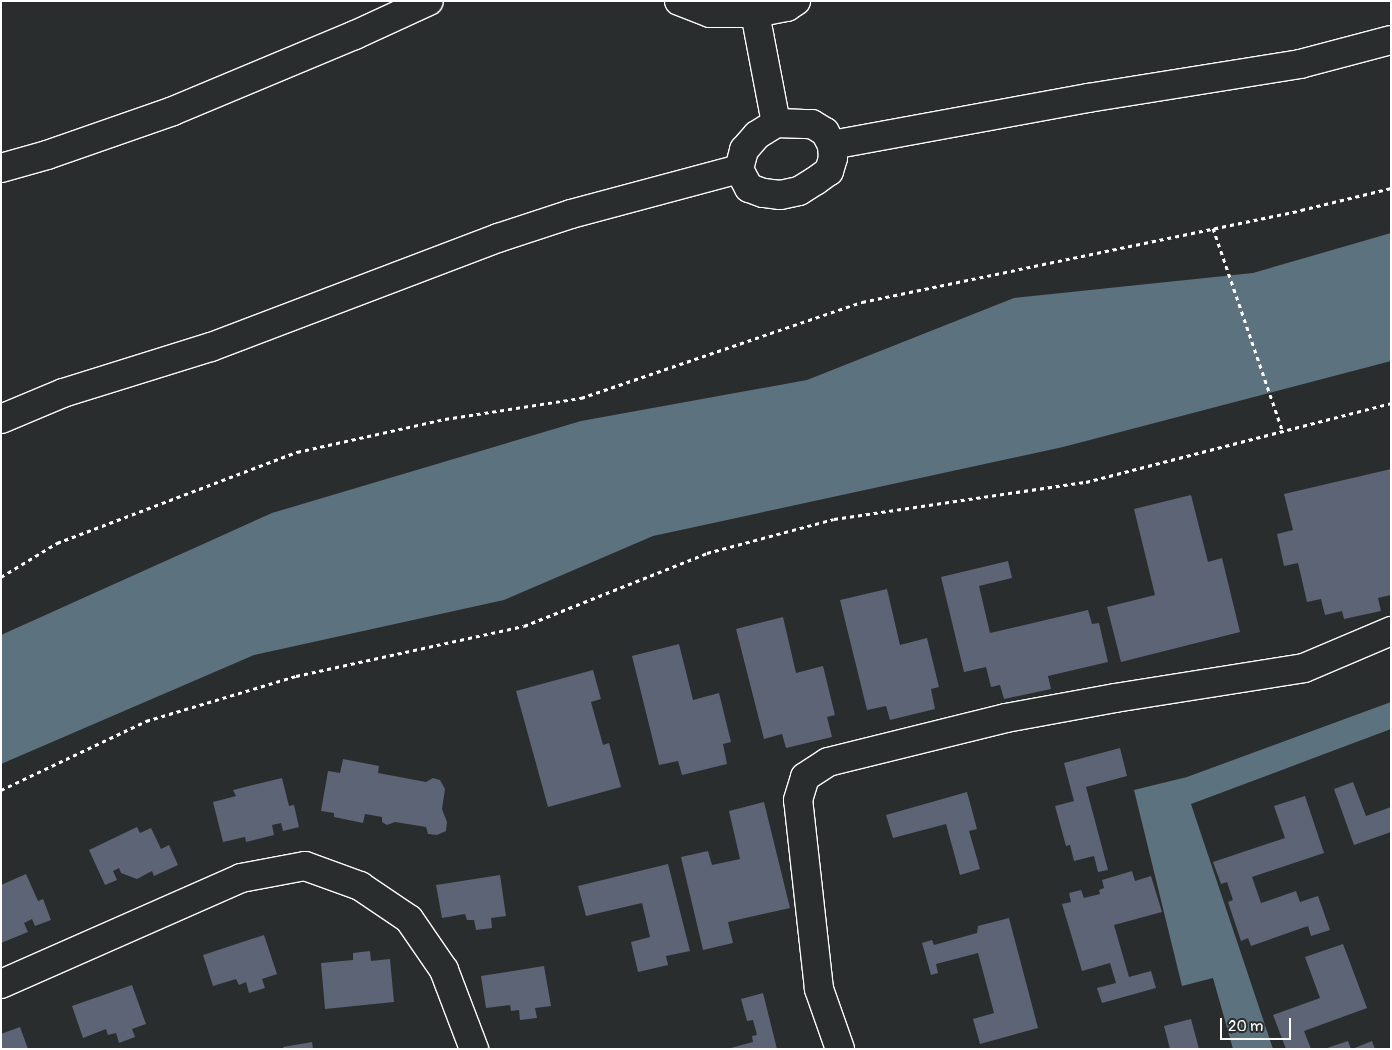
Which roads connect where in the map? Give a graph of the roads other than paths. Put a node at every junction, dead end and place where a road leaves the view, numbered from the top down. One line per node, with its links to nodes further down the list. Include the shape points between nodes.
1 (429, 1): 8 (lane, via 173,111)
2 (679, 1): 4 (lane, via 710,13)
3 (796, 1): 4 (lane, via 787,7)
4 (754, 13): 6 (lane)
5 (1391, 40): 7 (lane, via 1300,64 1088,98)
6 (776, 123): 7 (lane, via 812,124 824,132); 9 (lane, via 757,135 744,150)
7 (832, 145): 9 (lane, via 829,171 799,191 780,195 749,188)
8 (1, 168)
9 (739, 169): 10 (lane, via 571,214 507,235 211,347 63,393)
10 (1, 419)
11 (1391, 631): 14 (lane, via 1304,668 1006,718 828,762 805,777 798,800 819,990)
12 (1, 984): 13 (lane, via 240,878 305,866 360,886 409,919 444,970)
13 (474, 1049)
14 (840, 1049)

